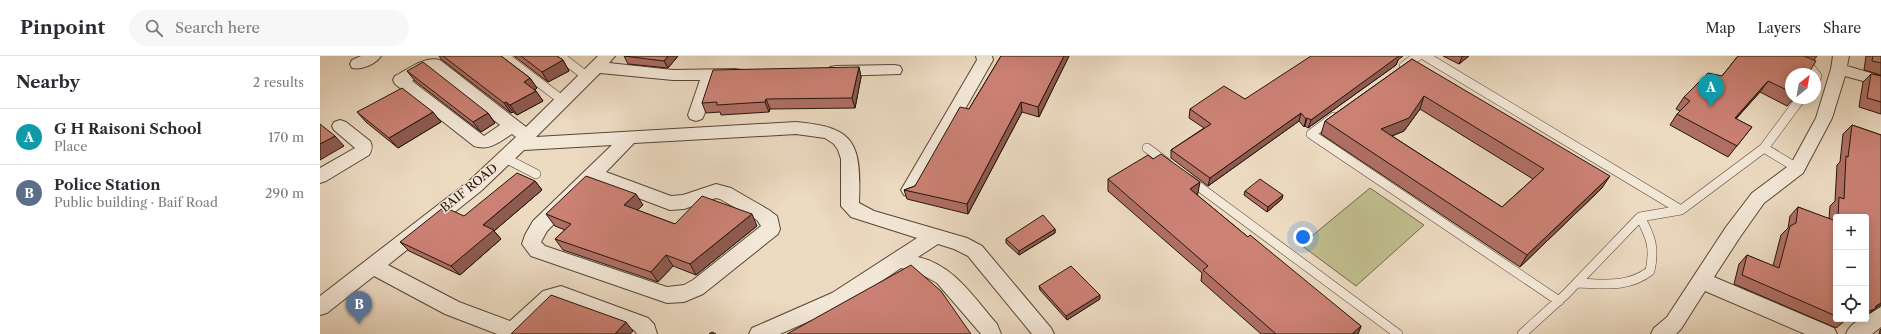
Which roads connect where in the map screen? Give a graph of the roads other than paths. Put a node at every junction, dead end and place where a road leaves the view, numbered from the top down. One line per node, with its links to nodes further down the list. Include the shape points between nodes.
1 (373, 56): 9 (street)
2 (504, 56): 18 (lane)
3 (560, 56): 10 (lane)
4 (984, 56): 35 (street, via 985,60)
5 (1418, 56): 13 (lane)
6 (1425, 56): 36 (lane)
7 (1786, 56): 11 (lane)
8 (1840, 62): 17 (street); 30 (street, via 1824,118)
9 (358, 64)
10 (596, 66): 16 (street, via 673,76); 18 (street, BAIF ROAD)
11 (1811, 68)
12 (894, 70): 14 (street)
13 (1399, 70)
14 (825, 72)
15 (748, 74): 16 (street)
16 (710, 75): 21 (street)
17 (1881, 82)
18 (562, 100): 25 (street, BAIF ROAD)
19 (1797, 104): 27 (lane)
20 (1343, 111): 43 (lane, via 1311,134)
21 (696, 115)
22 (340, 126): 33 (street, via 364,146 363,151)
23 (512, 126): 23 (street, via 487,142 480,142 401,80 427,65 434,64); 25 (street)
24 (630, 138): 25 (street); 32 (street); 38 (street, via 796,128 815,128 832,133 845,143 849,155 850,206 870,217)
25 (523, 140): 28 (street, BAIF ROAD)
26 (1147, 148): 29 (lane)
27 (1764, 148): 30 (lane); 36 (lane)
28 (505, 158): 31 (lane); 40 (street, BAIF ROAD, via 475,186)
29 (1172, 166)
30 (1797, 168): 41 (street, via 1758,198)
31 (536, 174)
32 (594, 174): 32 (street, via 540,226 532,244 538,251 667,295 682,296 700,286 771,229 770,221 763,215 725,193 716,191 684,202 670,203)
33 (320, 176)
34 (1185, 176): 51 (lane)
35 (910, 190)
36 (1681, 210): 37 (lane)
37 (1640, 218): 42 (lane); 42 (lane, via 1651,238 1650,271 1632,282)
38 (935, 236): 39 (street); 50 (street, via 960,243 975,251)
39 (899, 260): 48 (street, via 839,299); 49 (street, via 924,266 944,277)
40 (373, 266): 44 (street, BAIF ROAD); 46 (street, via 452,308)
41 (1702, 282): 53 (street, via 1674,323); 54 (street)
42 (1578, 283): 43 (lane)
43 (1559, 301): 52 (lane)
44 (320, 307)
45 (1881, 316): 55 (street)
46 (511, 332): 47 (street, via 550,297 562,294 641,324 647,330)
47 (647, 334)
48 (758, 334)
49 (991, 334)
50 (1044, 334)
51 (1398, 334)
52 (1522, 334)
53 (1661, 334)
54 (1827, 334)
55 (1856, 334)

